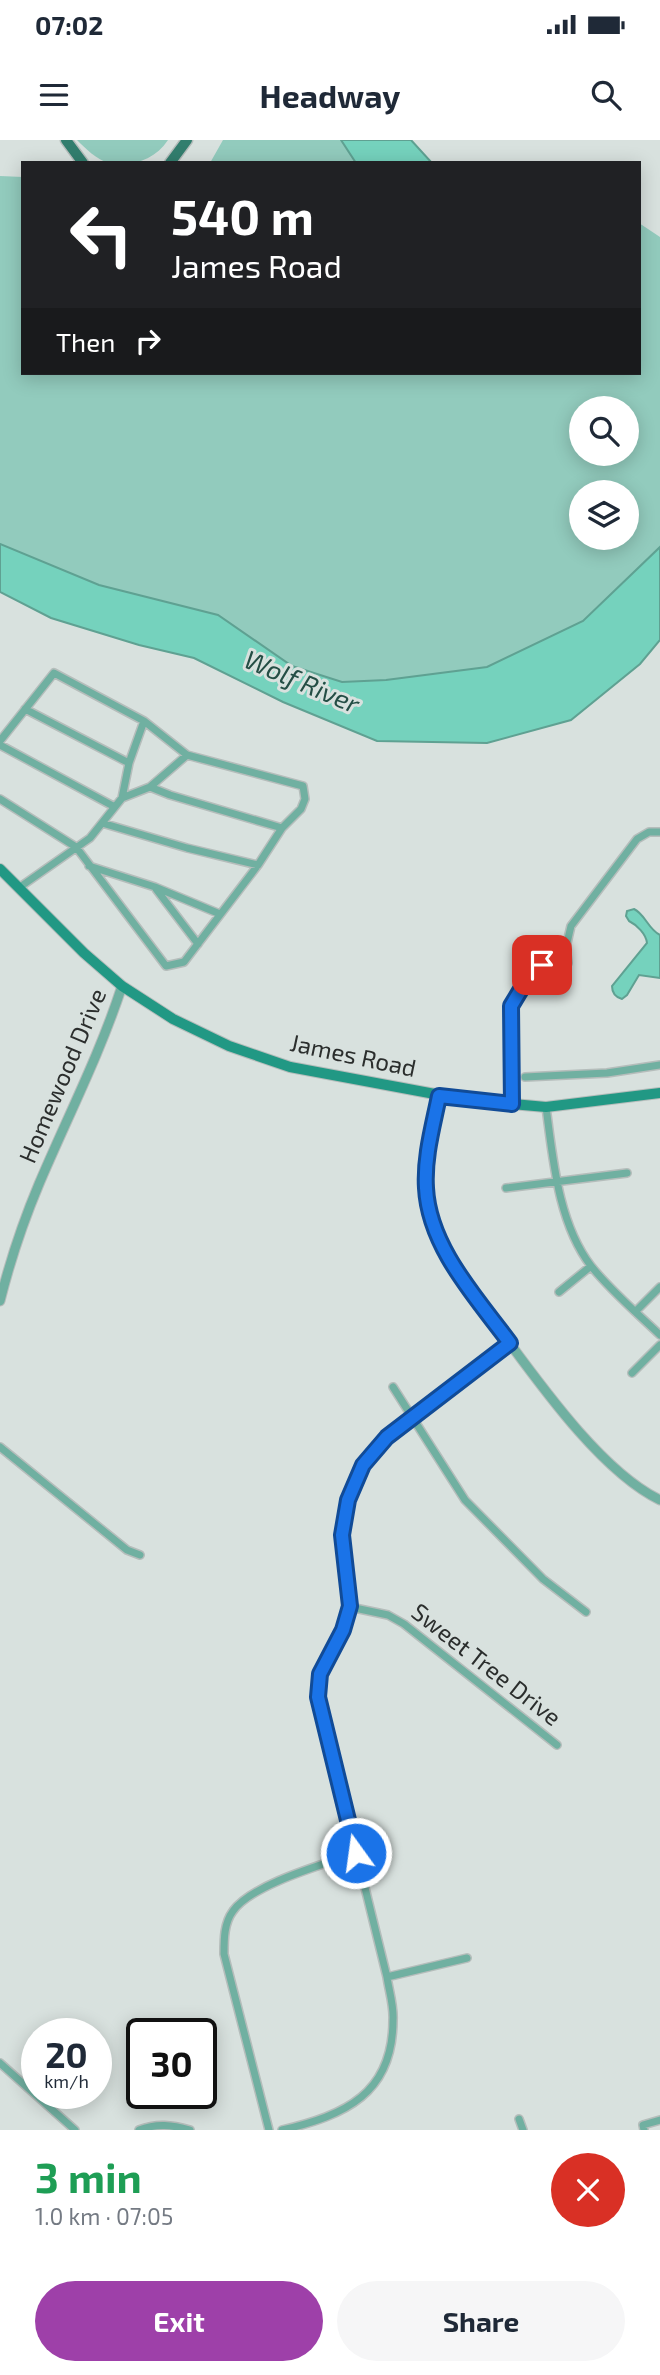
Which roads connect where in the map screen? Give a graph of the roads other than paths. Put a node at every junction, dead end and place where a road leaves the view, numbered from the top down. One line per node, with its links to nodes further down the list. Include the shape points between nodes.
1 (66, 140): 3 (main road)
2 (187, 140): 4 (main road)
3 (82, 161)
4 (171, 161)
5 (25, 709): 6 (street, via 54,673); 7 (street); 9 (street)
6 (144, 721): 8 (street); 9 (street)
7 (0, 743): 13 (street)
8 (187, 755): 10 (street); 15 (street, via 303,786 305,799)
9 (129, 763): 11 (street)
10 (150, 787): 11 (street); 15 (street)
11 (122, 798): 13 (street)
12 (0, 799): 17 (street)
13 (113, 807): 14 (street)
14 (102, 823): 17 (street); 18 (street)
15 (282, 828): 18 (street)
16 (660, 832): 30 (street, via 636,839 571,926 563,973 542,965 511,1006)
17 (76, 847): 19 (street); 21 (street)
18 (258, 865): 23 (street)
19 (89, 866): 22 (street); 24 (street, via 166,966 184,962)
20 (0, 869): 21 (main road, James Road)
21 (20, 887): 25 (main road, James Road)
22 (155, 887): 23 (street); 24 (street)
23 (220, 914): 24 (street)
24 (198, 944)
25 (122, 986): 29 (main road, James Road, via 173,1019 229,1046 290,1067); 38 (street, Homewood Drive, via 110,1025 37,1187)
26 (660, 1065): 27 (street)
27 (525, 1077)
28 (660, 1093): 31 (main road)
29 (439, 1096): 30 (main road); 41 (street, James Road, via 425,1185 430,1217 455,1267)
30 (512, 1104): 31 (main road)
31 (545, 1107): 33 (street)
32 (627, 1173): 33 (street)
33 (556, 1182): 34 (street); 35 (street, via 575,1238)
34 (506, 1188)
35 (591, 1266): 37 (street); 39 (street)
36 (660, 1287): 39 (street)
37 (559, 1292)
38 (0, 1301)
39 (636, 1311): 40 (street)
40 (660, 1335)
41 (510, 1343): 45 (street); 47 (street, James Road, via 585,1437 622,1474)
42 (660, 1345): 43 (street)
43 (632, 1373)
44 (393, 1387): 45 (street)
45 (412, 1416): 49 (street, via 363,1465 348,1500 342,1535); 50 (street, via 465,1500 543,1579)
46 (0, 1447): 48 (street, via 127,1550)
47 (660, 1500)
48 (140, 1555)
49 (350, 1606): 51 (street, Sweet Tree Drive, via 404,1624); 52 (street, via 320,1674 318,1697)
50 (586, 1612)
51 (557, 1745)
52 (356, 1853): 54 (street); 62 (street, via 283,1878 245,1900 233,1912 225,1932 224,1954)
53 (467, 1958): 54 (street)
54 (387, 1977): 63 (street, via 394,2017 392,2044 367,2094 342,2112)
55 (0, 2063): 59 (street)
56 (519, 2119): 64 (street)
57 (660, 2120): 58 (street)
58 (644, 2127)
59 (75, 2130)
60 (139, 2130): 61 (street, via 171,2124)
61 (190, 2130)
62 (269, 2130)
63 (282, 2130)
64 (523, 2130)

